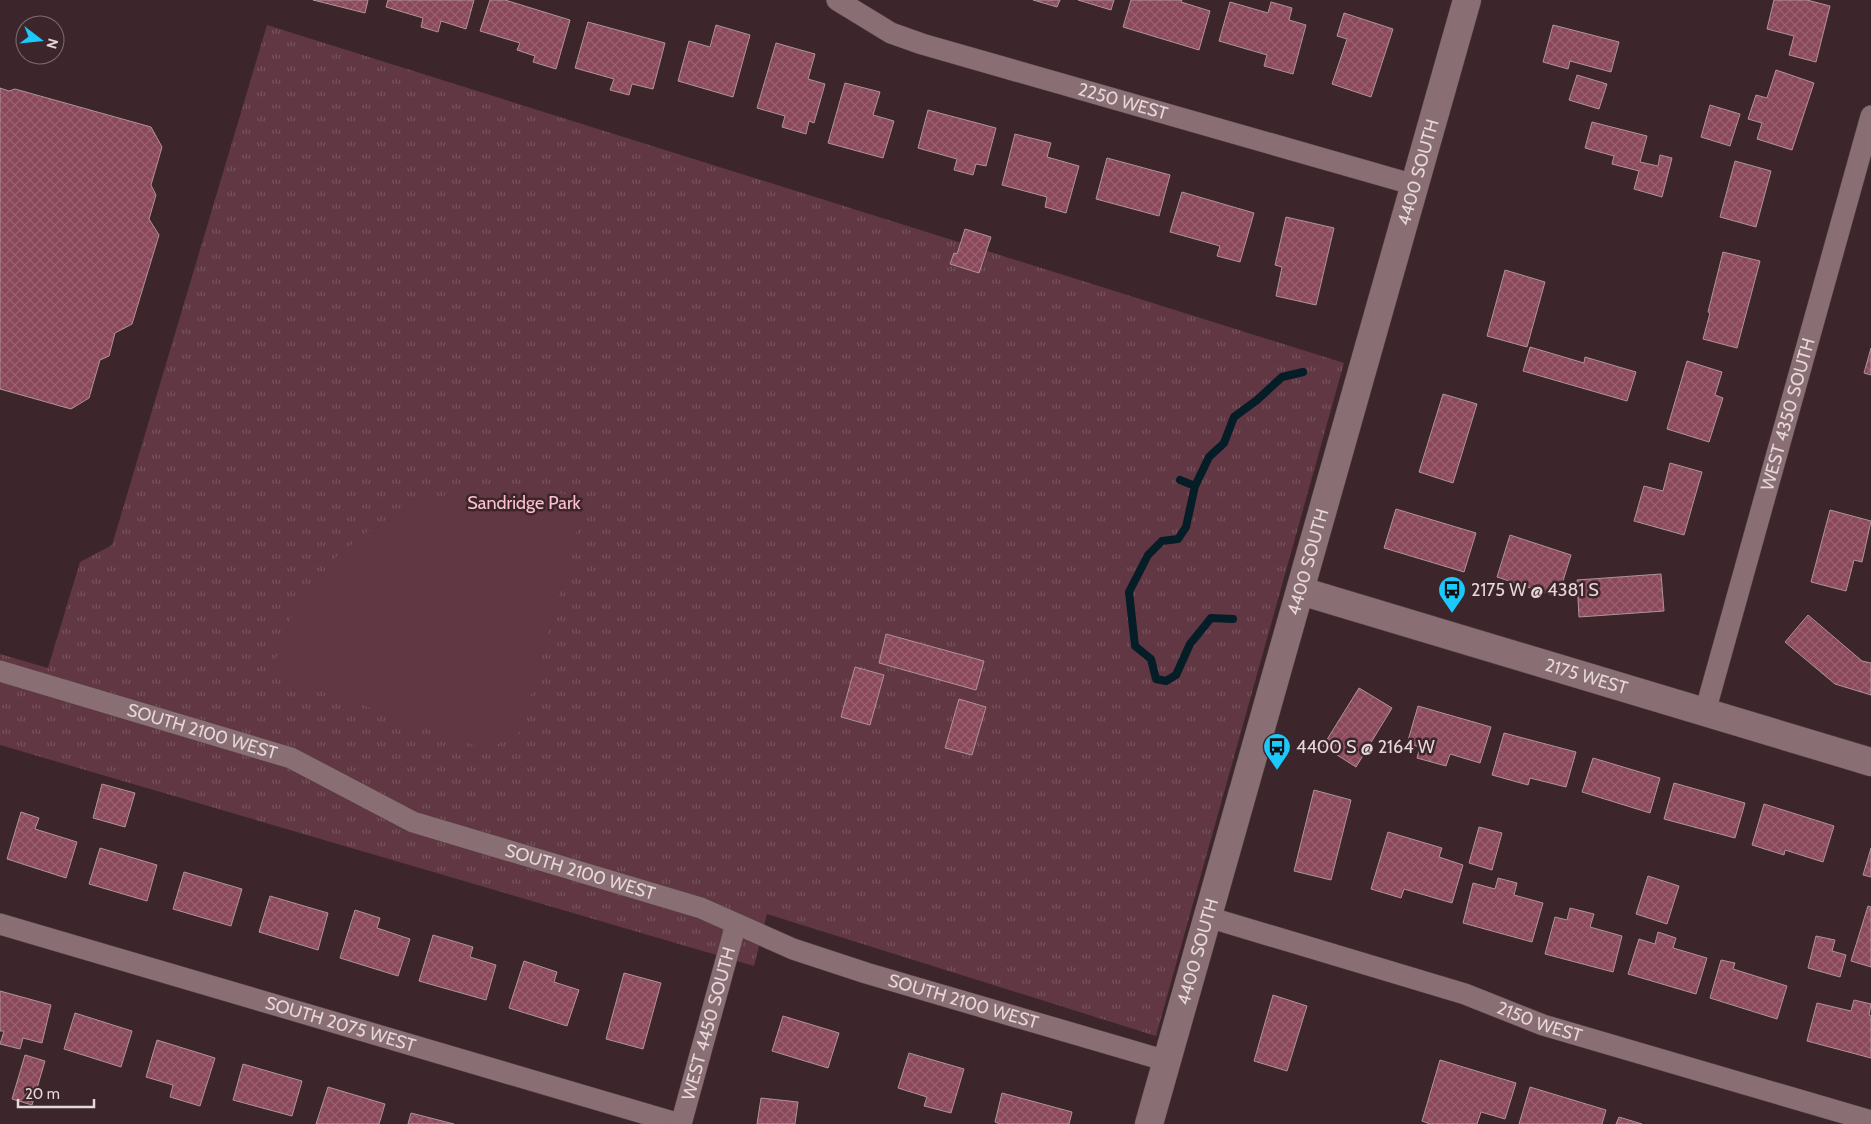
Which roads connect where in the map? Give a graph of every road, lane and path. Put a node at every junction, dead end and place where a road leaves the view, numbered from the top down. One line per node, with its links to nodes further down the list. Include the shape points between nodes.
1 (837, 0): 4 (street, 2250 WEST, via 891,33 922,44)
2 (1467, 0): 4 (street, 4400 SOUTH)
3 (1871, 116): 7 (street, WEST 4350 SOUTH)
4 (1415, 185): 5 (street, 4400 SOUTH)
5 (1300, 592): 7 (street, 2175 WEST); 9 (street, 4400 SOUTH)
6 (0, 671): 11 (street, SOUTH 2100 WEST, via 291,758 412,822 701,908)
7 (1705, 712): 8 (street, 2175 WEST)
8 (1871, 762)
9 (1208, 917): 12 (street, 4400 SOUTH); 13 (street, 2150 WEST, via 1465,994 1543,1026)
10 (0, 924): 14 (street, SOUTH 2075 WEST)
11 (736, 924): 12 (street, SOUTH 2100 WEST, via 793,949 866,973); 14 (street, WEST 4450 SOUTH)
12 (1167, 1061): 15 (street, 4400 SOUTH)
13 (1871, 1121)
14 (680, 1124)
15 (1149, 1124)

